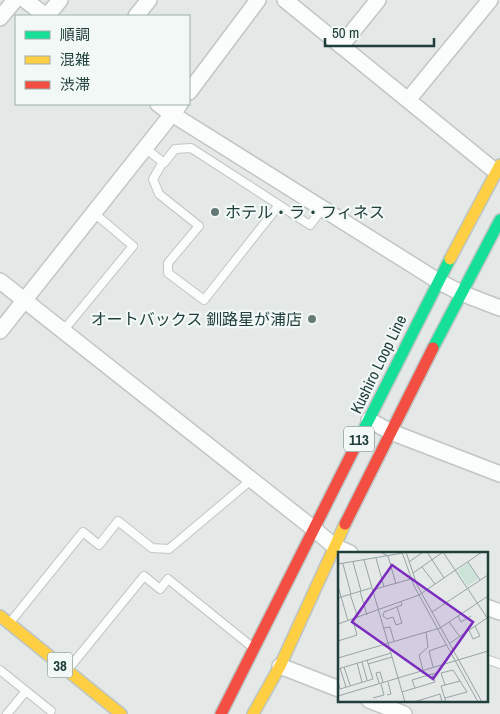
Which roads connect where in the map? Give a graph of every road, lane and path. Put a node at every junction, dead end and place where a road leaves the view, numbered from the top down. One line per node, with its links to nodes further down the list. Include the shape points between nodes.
1 (15, 0): 12 (street)
2 (25, 0): 9 (street)
3 (60, 0): 10 (street)
4 (149, 0): 11 (street)
5 (258, 0): 14 (street)
6 (286, 0): 13 (street)
7 (378, 0): 13 (street)
8 (490, 0): 15 (street)
9 (46, 15)
10 (48, 15)
11 (137, 15)
12 (0, 18)
13 (341, 46): 15 (street)
14 (190, 91)
15 (408, 100): 20 (street)
16 (162, 105): 17 (street)
17 (176, 109): 18 (street); 22 (street)
18 (145, 148): 19 (lane); 23 (street)
19 (163, 162): 21 (lane, via 175,148 191,148); 21 (lane, via 153,179 159,194 199,226 168,263 168,273 204,300)
20 (498, 168): 26 (main road, Kushiro Loop Line / 113)
21 (280, 205): 22 (lane, via 310,225)
22 (322, 209): 26 (street)
23 (94, 213): 28 (street); 31 (lane, via 133,246)
24 (500, 220): 27 (main road, 113)
25 (0, 281): 28 (street)
26 (438, 281): 27 (street); 32 (main road, Kushiro Loop Line / 113)
27 (461, 293): 29 (street); 33 (main road, 113)
28 (25, 300): 30 (street); 31 (street)
29 (500, 308)
30 (0, 331)
31 (63, 331): 35 (street)
32 (369, 420): 33 (street); 36 (main road, Kushiro Loop Line / 113)
33 (391, 432): 34 (street); 37 (main road, 113)
34 (500, 474)
35 (251, 480): 36 (street); 41 (lane, via 169,549 152,548 118,521 99,545 83,532)
36 (314, 529): 37 (street); 42 (main road, Kushiro Loop Line / 113)
37 (334, 546): 38 (street); 45 (main road, 113)
38 (348, 552)
39 (488, 608): 40 (street)
40 (500, 612)
41 (5, 620): 47 (main road, 38)
42 (255, 649): 47 (lane, via 168,579 160,589 144,576); 54 (main road, Kushiro Loop Line / 113)
43 (488, 660): 44 (lane)
44 (500, 664)
45 (280, 666): 48 (street); 55 (main road, 113)
46 (0, 670): 49 (lane)
47 (67, 670): 53 (main road, 38)
48 (338, 689)
49 (26, 691): 51 (lane); 52 (lane)
50 (374, 702): 56 (street)
51 (51, 711)
52 (7, 714)
53 (121, 714)
54 (221, 714)
55 (253, 714)
56 (404, 714)

